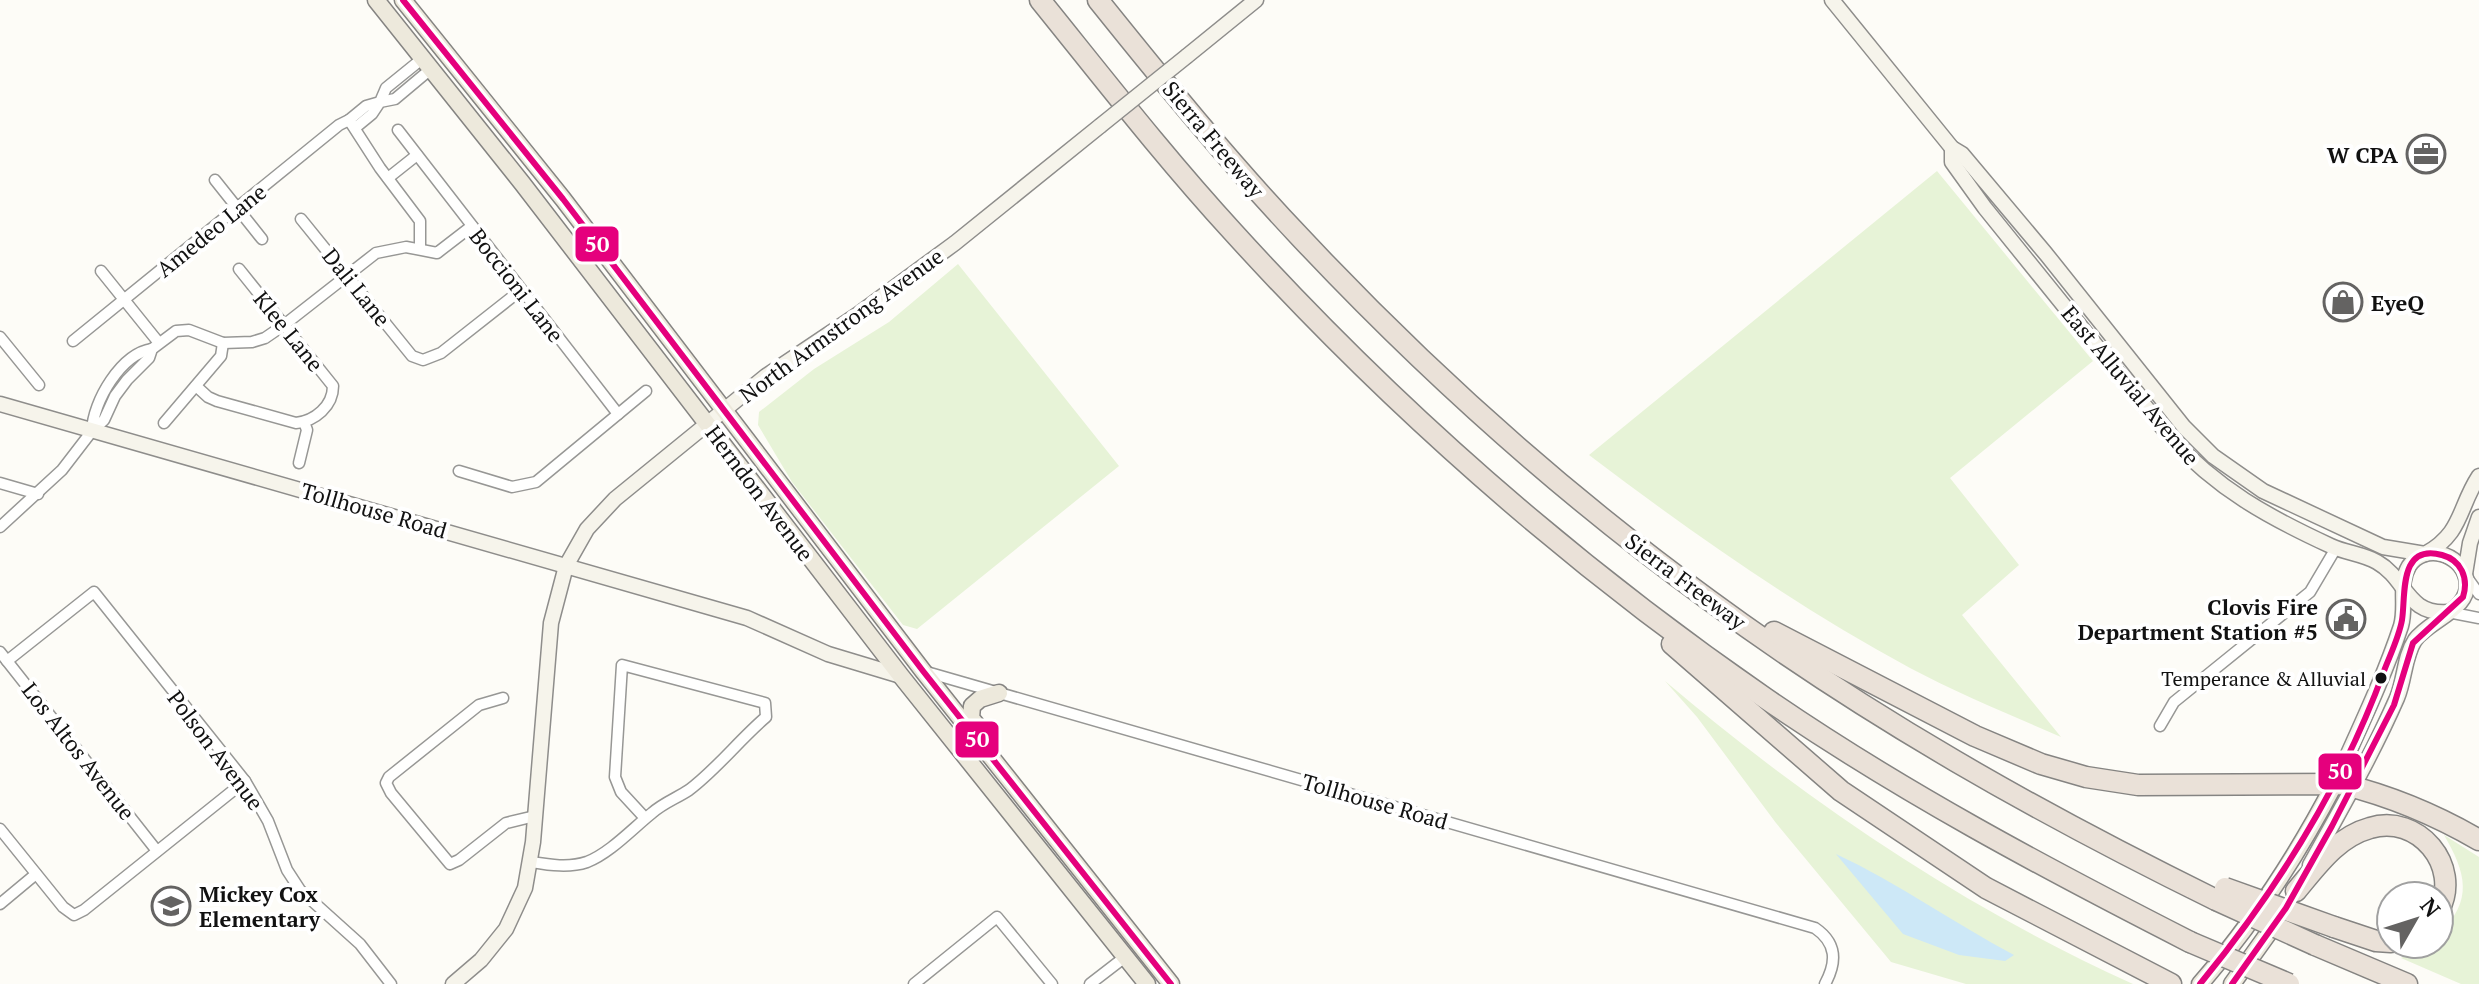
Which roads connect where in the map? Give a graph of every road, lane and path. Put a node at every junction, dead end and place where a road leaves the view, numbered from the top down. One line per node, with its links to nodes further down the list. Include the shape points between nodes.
1 (376, 0): 7 (main road, Herndon Avenue)
2 (403, 0): 12 (main road, Herndon Avenue)
3 (1040, 0): 53 (highway, Sierra Freeway, via 1178,169 1312,316 1435,435)
4 (1098, 0): 45 (highway, Sierra Freeway, via 1313,251 1451,387)
5 (1832, 0): 10 (street, East Alluvial Avenue)
6 (1246, 3): 34 (street, North Armstrong Avenue, bridge, via 944,251)
7 (427, 63): 8 (street, Amedeo Lane, via 386,88 380,102 366,106); 12 (main road, via 430,57 442,63 491,124); 38 (main road, Herndon Avenue)
8 (352, 124): 13 (street); 15 (street, Amedeo Lane)
9 (398, 130): 11 (street, Boccioni Lane)
10 (1952, 148): 49 (street, East Alluvial Avenue, via 1952,162 1985,208 2190,459 2238,498); 50 (street, East Alluvial Avenue, via 1983,178 2213,456 2253,486 2351,534 2383,547)
11 (417, 155): 13 (street); 17 (street, Boccioni Lane)
12 (544, 174): 34 (main road, Herndon Avenue)
13 (388, 178): 19 (street, via 420,221)
14 (215, 180): 15 (street)
15 (237, 208): 18 (street); 24 (street, Amedeo Lane)
16 (301, 219): 22 (street, Dali Lane)
17 (472, 226): 19 (street, via 442,251); 23 (street, Boccioni Lane)
18 (262, 239)
19 (420, 249): 22 (street, via 376,253)
20 (239, 269): 25 (street, Klee Lane)
21 (101, 271): 24 (street)
22 (347, 274): 23 (street, Dali Lane, via 412,356 423,360 441,353); 25 (street)
23 (521, 290): 35 (street, Boccioni Lane)
24 (124, 299): 27 (street, Amedeo Lane); 29 (street)
25 (284, 325): 28 (street, via 252,342); 36 (street, Klee Lane, via 333,386 327,407)
26 (0, 337): 30 (street)
27 (73, 341)
28 (223, 343): 29 (street, via 189,330 176,331); 31 (street, via 221,356)
29 (156, 346): 39 (street, via 143,351 104,420)
30 (39, 385)
31 (196, 386): 36 (street, via 217,401); 37 (street)
32 (646, 391): 35 (street)
33 (0, 404): 39 (street, Tollhouse Road)
34 (724, 410): 38 (street, North Armstrong Avenue); 59 (main road, Herndon Avenue)
35 (618, 414): 41 (street, via 536,482 512,487)
36 (304, 422): 40 (street)
37 (164, 423)
38 (707, 423): 48 (main road, Herndon Avenue); 51 (street, North Armstrong Avenue, via 601,513)
39 (92, 431): 44 (street); 51 (street, Tollhouse Road)
40 (299, 463)
41 (459, 471)
42 (2479, 476): 50 (street, via 2455,528)
43 (0, 483): 44 (street)
44 (38, 494): 47 (street)
45 (1580, 499): 67 (highway, via 1777,633 1975,736 2041,764 2138,785); 77 (highway, Sierra Freeway, via 1707,599 1943,755 2113,849)
46 (2479, 517): 52 (street)
47 (0, 527)
48 (789, 532): 59 (main road, via 805,534 906,663); 60 (main road, Herndon Avenue)
49 (2336, 548): 54 (street, East Alluvial Avenue, via 2379,563); 64 (street, via 2310,592 2174,702)
50 (2425, 554): 52 (street, via 2449,556); 54 (street, via 2409,566)
51 (566, 566): 60 (street, Tollhouse Road, via 747,618 828,654); 68 (street, North Armstrong Avenue, via 551,623)
52 (2465, 574): 55 (street); 56 (street, via 2464,597)
53 (1612, 585): 90 (highway, via 1679,651 1841,791 1986,888); 93 (highway, Sierra Freeway, bridge, via 1765,698 1997,841 2190,942)
54 (2403, 588): 56 (street, via 2422,608); 67 (street, via 2401,624)
55 (2479, 594)
56 (2448, 612): 57 (street); 67 (street, via 2412,646 2398,695)
57 (2479, 618)
58 (4, 656): 66 (street, Polson Avenue, via 94,592); 72 (street, Los Altos Avenue)
59 (923, 671): 61 (street, Tollhouse Road); 65 (main road, Herndon Avenue)
60 (901, 676): 63 (main road, Herndon Avenue)
61 (999, 693): 65 (main road, via 980,699 970,711 997,751); 89 (street, Tollhouse Road, via 1815,928 1833,950 1833,970)
62 (503, 698): 68 (street, via 479,705 386,783 450,864 506,823)
63 (929, 710): 65 (main road, via 941,707 986,760); 80 (main road, Herndon Avenue)
64 (2160, 726)
65 (999, 766): 88 (main road, Herndon Avenue)
66 (245, 781): 72 (street); 81 (street, Polson Avenue, via 300,890 360,944)
67 (2344, 784): 71 (highway, via 2447,821); 76 (street); 91 (main road, via 2261,908)
68 (535, 816): 73 (street, North Armstrong Avenue)
69 (645, 818): 69 (street, via 715,767 766,717 765,703 622,665 615,777 621,792); 73 (street, via 589,861 557,866)
70 (0, 829): 74 (street)
71 (2479, 840)
72 (157, 851): 74 (street, via 74,915)
73 (531, 862): 82 (street, North Armstrong Avenue, via 506,929)
74 (36, 874): 78 (street)
75 (2445, 880): 76 (highway, via 2431,846 2416,833 2394,826 2369,828 2344,840)
76 (2296, 891): 92 (main road)
77 (2220, 894): 79 (highway, bridge); 94 (highway, bridge, via 2315,945)
78 (0, 904)
79 (2375, 941)
80 (1125, 957): 85 (street); 86 (main road, Herndon Avenue); 87 (main road)
81 (391, 984)
82 (453, 984)
83 (914, 984): 84 (street, via 997,917)
84 (1052, 984)
85 (1090, 984)
86 (1147, 984)
87 (1154, 984)
88 (1171, 984)
89 (1825, 984)
90 (2171, 984)
91 (2200, 984)
92 (2232, 984)
93 (2289, 984)
94 (2407, 984)

